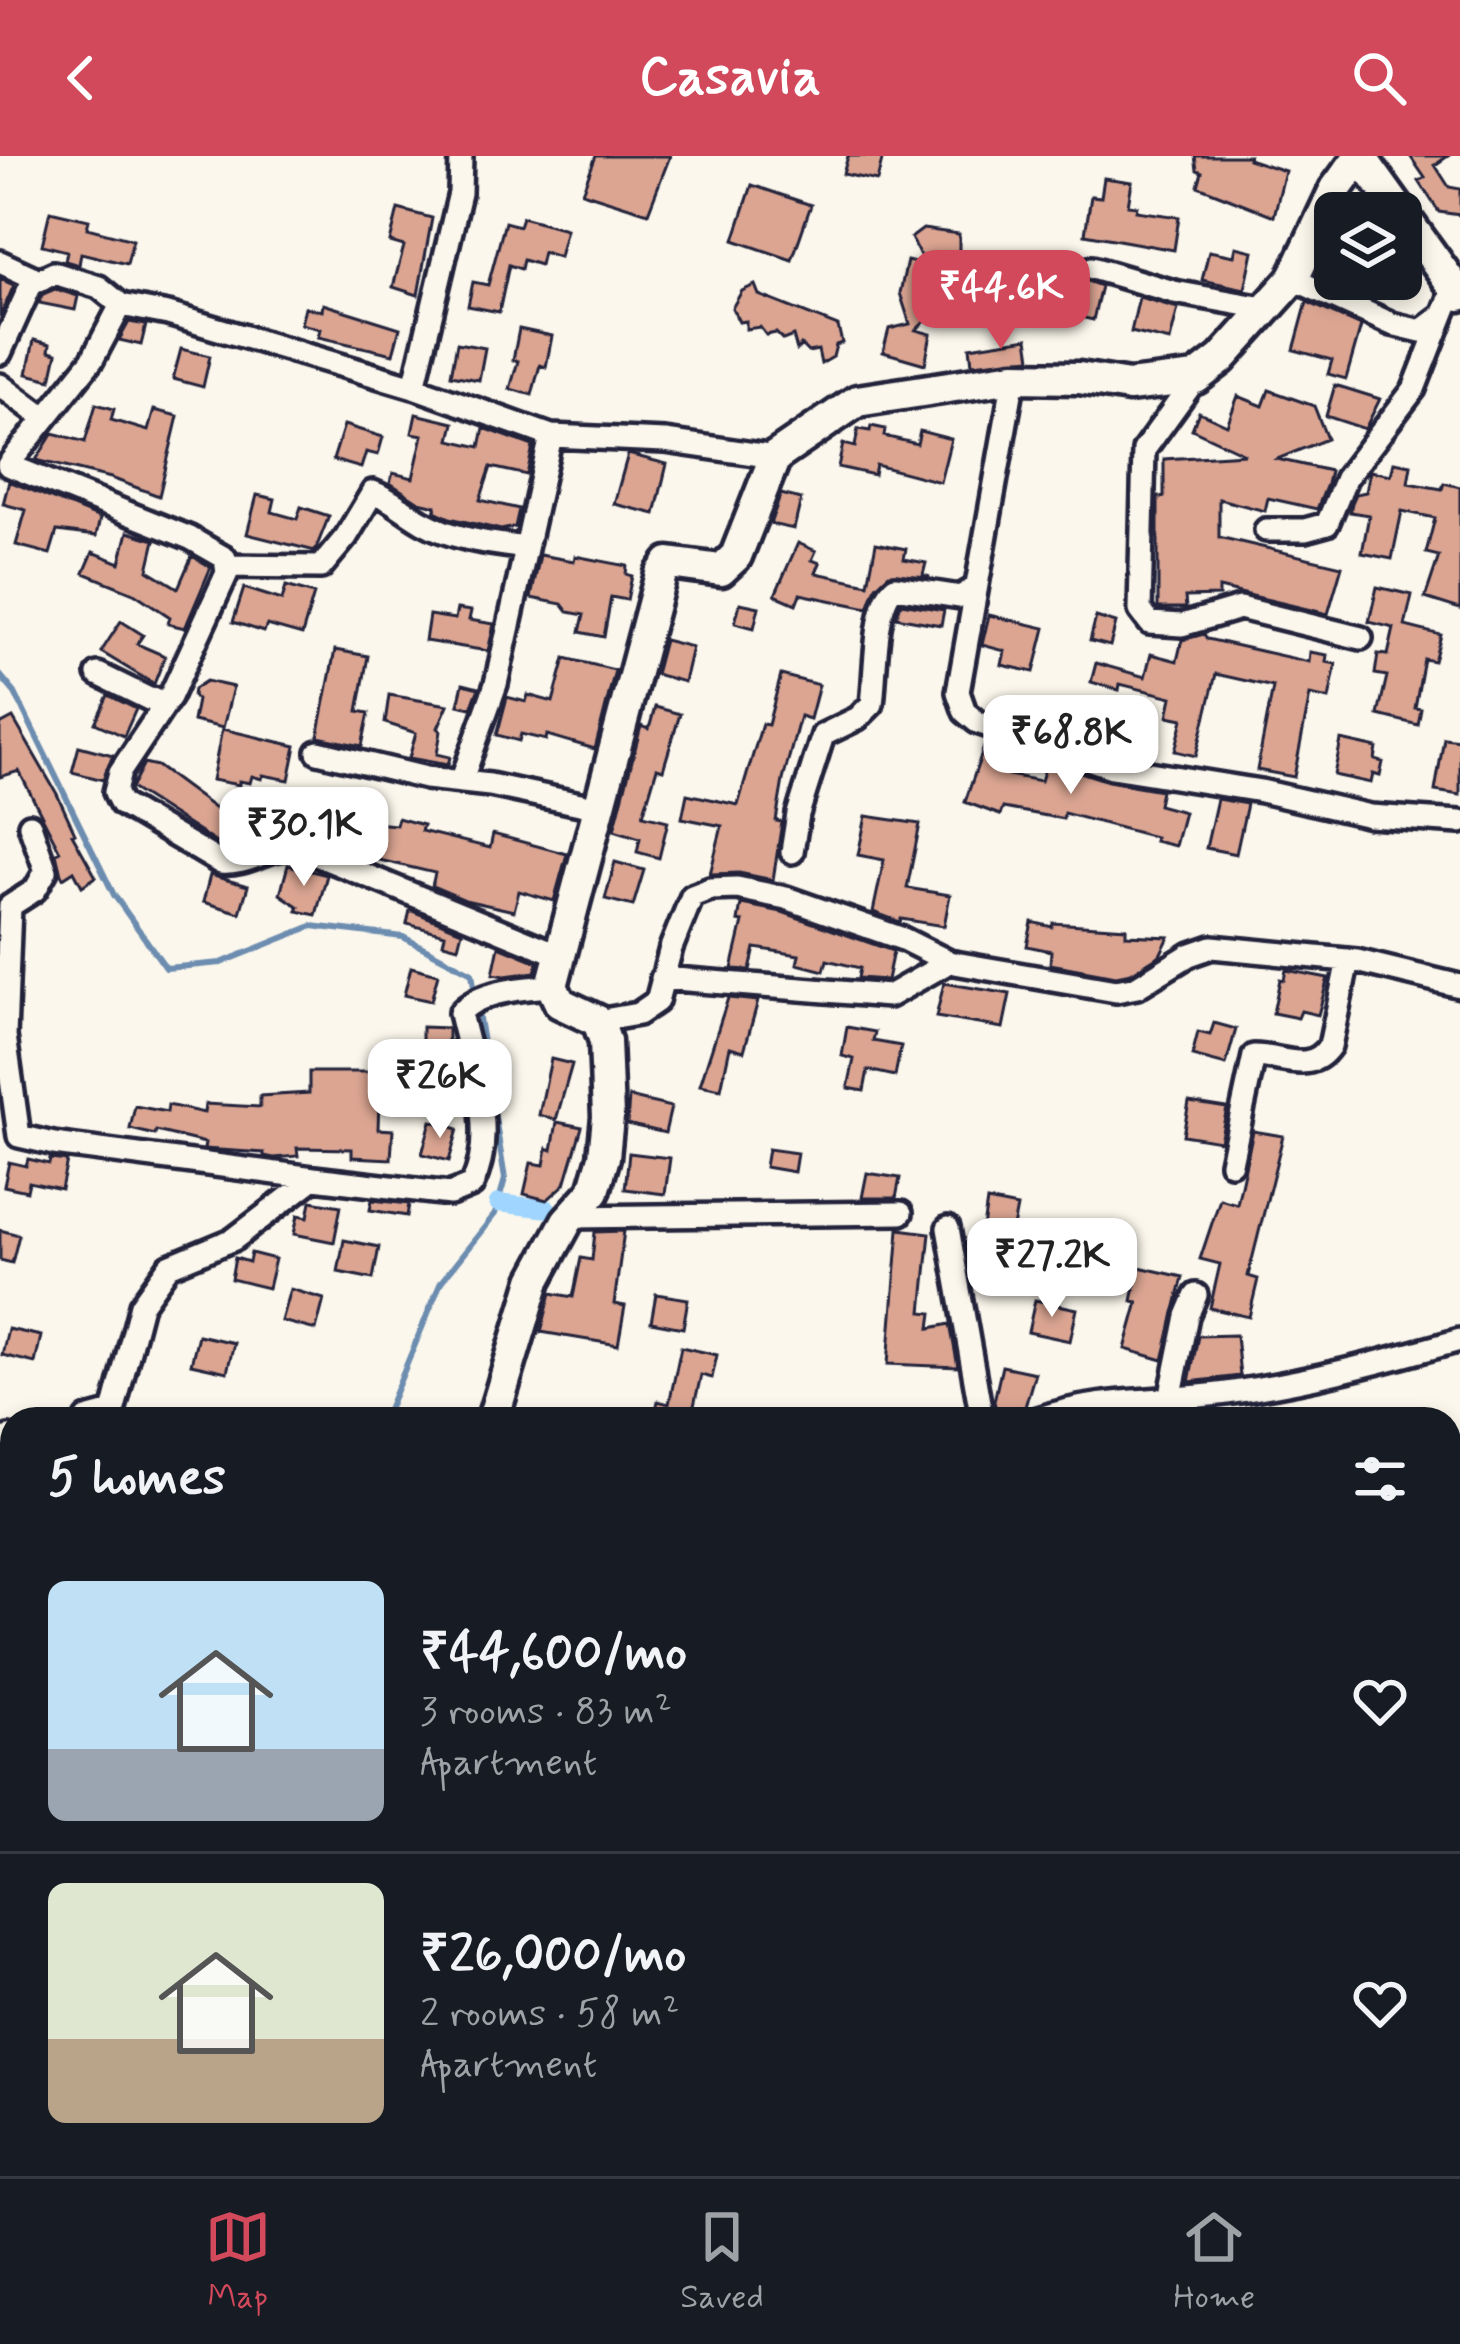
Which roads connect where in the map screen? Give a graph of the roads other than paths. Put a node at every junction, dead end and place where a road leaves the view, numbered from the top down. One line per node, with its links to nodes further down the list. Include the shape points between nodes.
1 (461, 156): 14 (street, via 460,193)
2 (1360, 156): 6 (street); 7 (street)
3 (0, 262): 5 (street)
4 (1092, 268): 9 (street)
5 (34, 278): 8 (street, via 54,273 100,287); 10 (street)
6 (1293, 279): 7 (street, via 1421,332); 9 (street)
7 (1452, 299): 18 (street, via 1414,388 1346,478 1327,524)
8 (121, 305): 14 (street); 15 (street, via 92,361)
9 (1269, 308): 12 (street)
10 (0, 353)
11 (1014, 377): 12 (street, via 1129,386); 17 (street, via 857,401); 21 (street)
12 (1196, 378): 22 (street, via 1144,449 1140,610 1150,623 1182,625 1240,608)
13 (0, 385): 15 (street)
14 (414, 387): 16 (street)
15 (43, 418): 20 (street, via 8,465 190,538)
16 (551, 436): 17 (street); 19 (street)
17 (775, 457): 27 (street, via 736,556 721,570 669,563 661,574)
18 (1266, 530)
19 (526, 548): 20 (street, via 468,540 373,492 321,567); 26 (street, via 496,684)
20 (227, 566): 24 (street)
21 (974, 588): 28 (street, via 958,692 977,722 1112,767 1370,816); 30 (street, via 960,597 896,586 886,593 872,704 823,735)
22 (1361, 638)
23 (98, 674): 24 (street)
24 (167, 701): 31 (street, via 120,772 121,804 221,863 302,849)
25 (318, 752): 26 (street)
26 (461, 782): 27 (street)
27 (599, 808): 31 (street)
28 (1460, 822)
29 (30, 825): 38 (street, via 46,871 10,906)
30 (791, 852)
31 (560, 955): 35 (street)
32 (1348, 960): 33 (street, via 1212,946 1116,991); 36 (street); 39 (street, via 1323,1056 1299,1064 1254,1055)
33 (949, 962): 34 (street, via 890,996); 34 (street, via 786,898 710,889 692,896)
34 (662, 978): 37 (street, via 650,1008)
35 (552, 986): 37 (street, via 565,1007); 40 (street, via 479,1000 460,1013 481,1100 483,1162 472,1185 449,1194)
36 (1460, 986)
37 (598, 1021): 42 (street, via 608,1136 594,1191)
38 (3, 1036): 40 (street, via 19,1136)
39 (1231, 1162)
40 (314, 1178): 47 (street, via 234,1239 169,1266 141,1305)
41 (901, 1213): 42 (street)
42 (571, 1217): 48 (street, via 535,1280)
43 (948, 1228): 49 (street)
44 (1196, 1295): 46 (street)
45 (1460, 1340): 46 (street, via 1336,1375)
46 (1170, 1399): 50 (street)
47 (113, 1407)
48 (497, 1407)
49 (980, 1407)
50 (1071, 1407)

